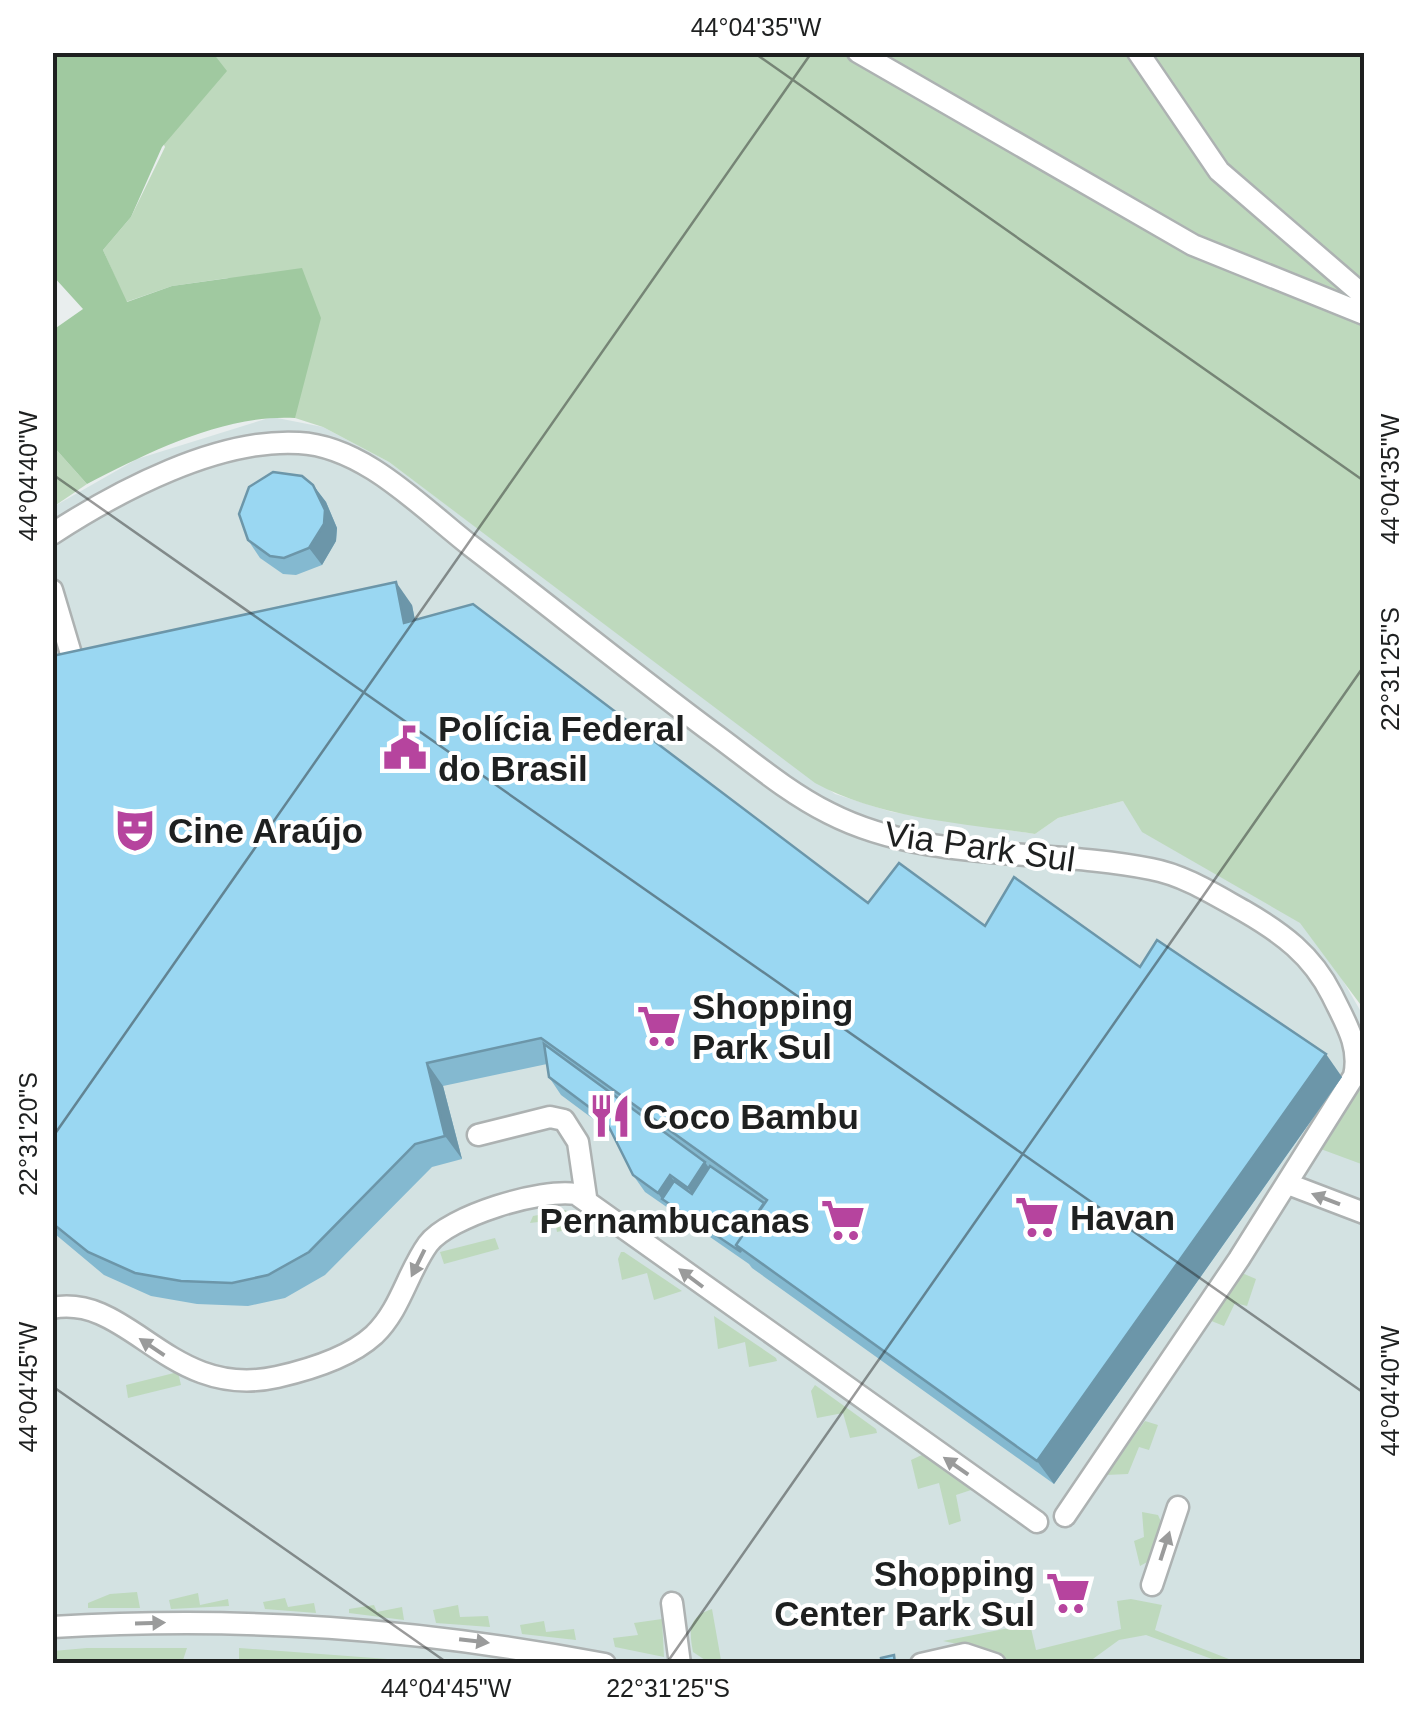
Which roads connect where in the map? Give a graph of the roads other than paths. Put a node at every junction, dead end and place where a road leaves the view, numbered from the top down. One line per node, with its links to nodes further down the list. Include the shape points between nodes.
1 (858, 52): 4 (lane, via 1193,245)
2 (1138, 52): 3 (lane, via 1218,170)
3 (1364, 296)
4 (1364, 314)
5 (52, 534): 9 (lane, Via Park Sul, via 132,487 194,464 268,445 326,448 392,485 650,686 829,814 886,836 1153,869 1202,888 1309,957 1356,1047 1350,1085)
6 (52, 590): 7 (lane)
7 (77, 676)
8 (478, 1135): 10 (lane, via 550,1117 564,1120 578,1142)
9 (1288, 1184): 11 (lane, one-way to 9); 14 (lane, Via Park Sul)
10 (586, 1198): 12 (lane, one-way to 12, via 543,1195 448,1226 426,1248 396,1308 374,1334 314,1366 270,1379 198,1374 93,1310); 15 (lane, one-way to 10)
11 (1364, 1214)
12 (52, 1308)
13 (1178, 1507): 16 (lane, one-way to 13)
14 (1065, 1516)
15 (1036, 1522)
16 (1152, 1585)
17 (672, 1603): 20 (lane)
18 (52, 1627): 19 (lane, one-way to 19, via 248,1621 334,1626 514,1646)
19 (605, 1664)
20 (680, 1664)
21 (921, 1664): 22 (lane, via 964,1654)
22 (994, 1664)

